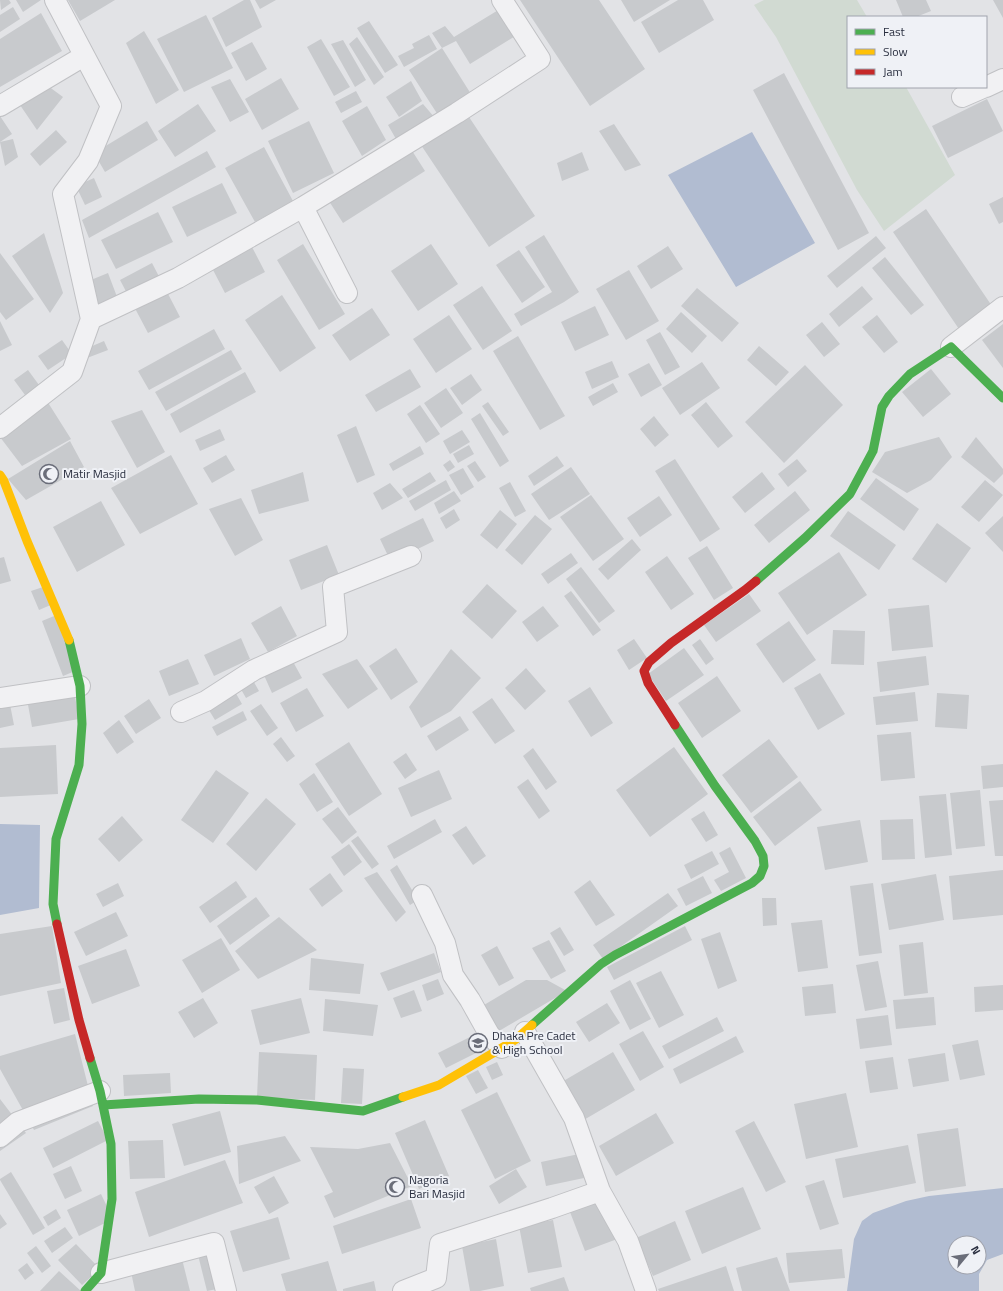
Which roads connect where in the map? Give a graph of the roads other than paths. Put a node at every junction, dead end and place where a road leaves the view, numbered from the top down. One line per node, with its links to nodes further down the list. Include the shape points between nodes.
1 (55, 0): 3 (street)
2 (502, 0): 9 (street, via 540,59)
3 (84, 56): 8 (street); 12 (street, via 111,106 88,160 63,194)
4 (1003, 79): 5 (street)
5 (987, 86)
6 (983, 88): 7 (street)
7 (962, 97)
8 (0, 106)
9 (303, 207): 10 (street); 12 (street, via 178,278)
10 (347, 293)
11 (1003, 307): 13 (street)
12 (91, 319): 15 (street, via 72,372)
13 (951, 347): 14 (street); 22 (street, via 910,374 888,396 882,408 874,451 850,494 805,538 745,590 671,643 649,662 644,670 648,683 715,786 755,841 763,856 764,866 760,876 730,895 601,964)
14 (1003, 398)
15 (0, 428)
16 (0, 475): 18 (street, via 68,635)
17 (411, 556): 20 (street, via 333,587 337,632 254,670 206,701)
18 (80, 686): 19 (street); 24 (street, via 82,724 79,765 56,840 53,904 79,1020)
19 (0, 698)
20 (180, 712)
21 (422, 895): 23 (street, via 445,943 453,975 489,1034)
22 (525, 1032): 23 (street); 26 (street, via 574,1118)
23 (502, 1048): 24 (street, via 439,1085 363,1111 257,1100)
24 (101, 1098): 25 (street, via 18,1122); 27 (street, via 111,1144 112,1199)
25 (0, 1137)
26 (600, 1191): 30 (street, via 440,1244 436,1278); 31 (street, via 628,1241)
27 (101, 1273): 28 (street); 29 (street, via 214,1243)
28 (85, 1291)
29 (226, 1291)
30 (403, 1291)
31 (646, 1291)

